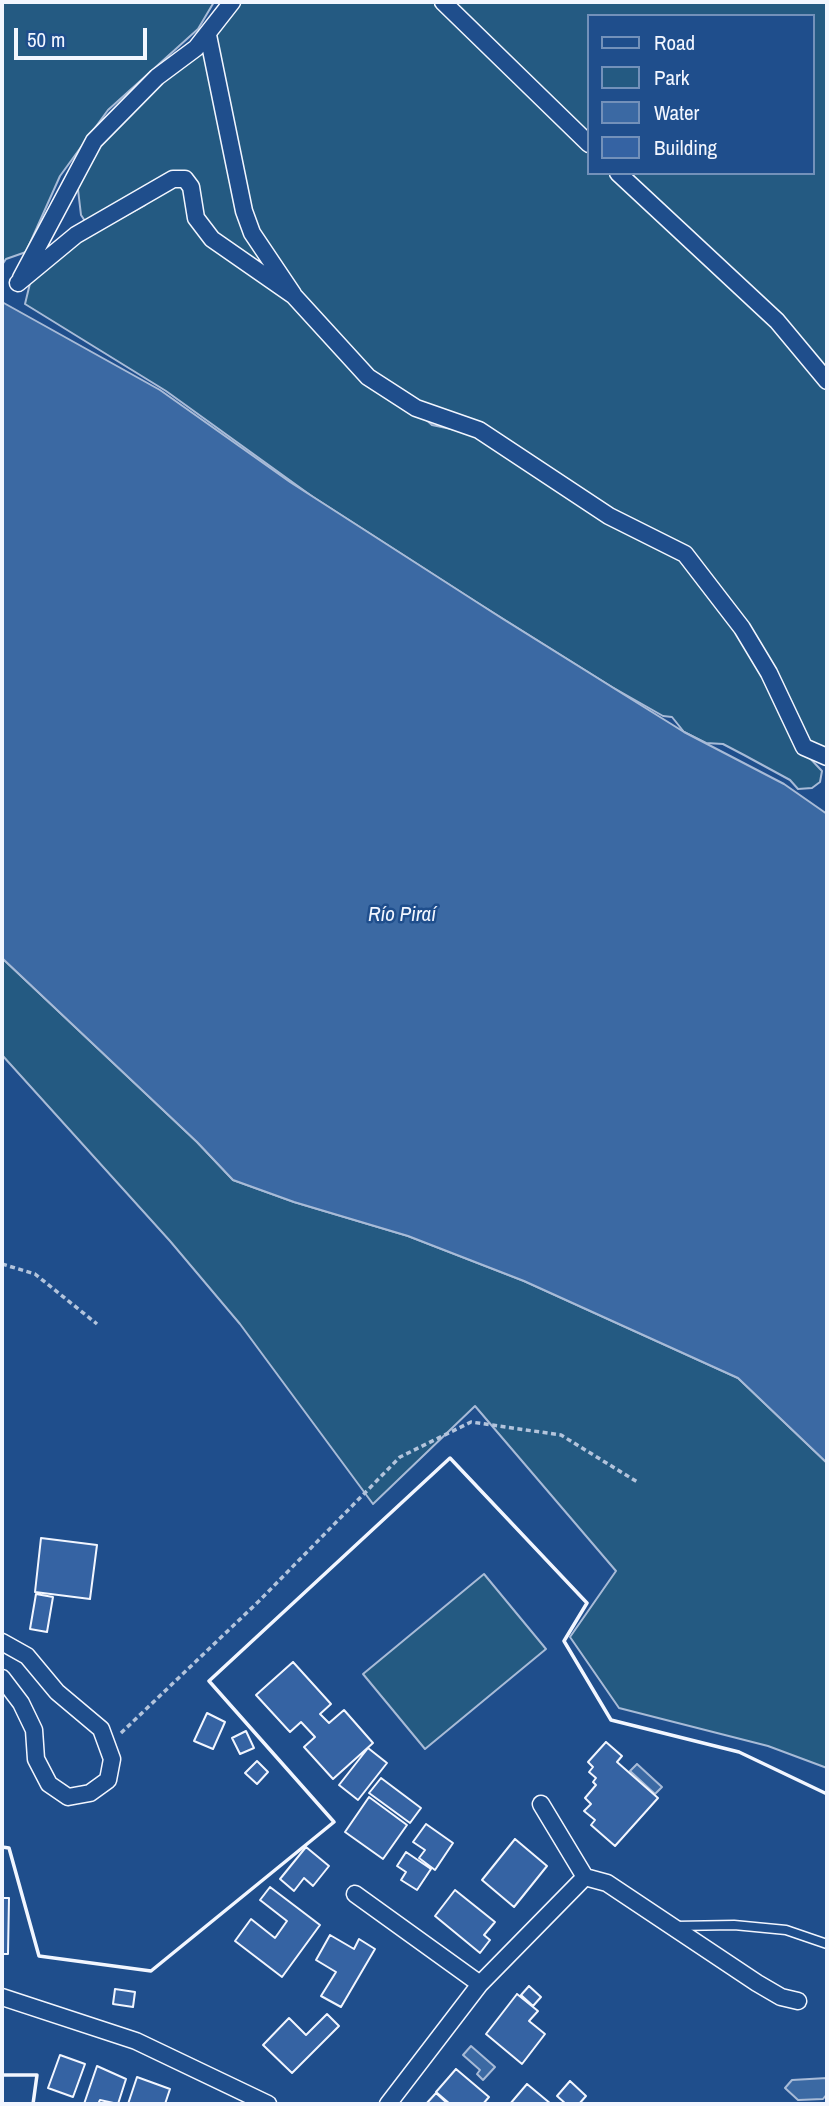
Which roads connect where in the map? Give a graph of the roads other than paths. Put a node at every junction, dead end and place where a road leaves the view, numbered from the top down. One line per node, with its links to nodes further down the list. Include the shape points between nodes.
1 (232, 2): 3 (street)
2 (443, 2): 4 (street)
3 (208, 35): 6 (street, via 244,211 252,233); 6 (street, via 157,77 93,141 19,283 76,235 173,179 185,179 191,187 196,218 212,239)
4 (588, 143)
5 (620, 175): 7 (street, via 777,321)
6 (294, 296): 8 (street, via 368,377 416,408 479,430 609,516 685,554 742,628 804,747)
7 (827, 381)
8 (827, 757)
9 (2, 1642): 10 (street, via 27,1656 57,1692 101,1729 112,1759 108,1780 90,1793 68,1797 48,1784 36,1759 34,1730)
10 (2, 1678)
11 (541, 1804): 12 (street)
12 (585, 1877): 14 (street, via 607,1883); 16 (street)
13 (355, 1894): 16 (street)
14 (673, 1926): 15 (lane, via 734,1924 786,1930); 18 (street, via 757,1983)
15 (827, 1944)
16 (480, 1984): 20 (street)
17 (2, 1997): 19 (street, via 136,2041)
18 (798, 2001)
19 (268, 2104)
20 (388, 2104)

